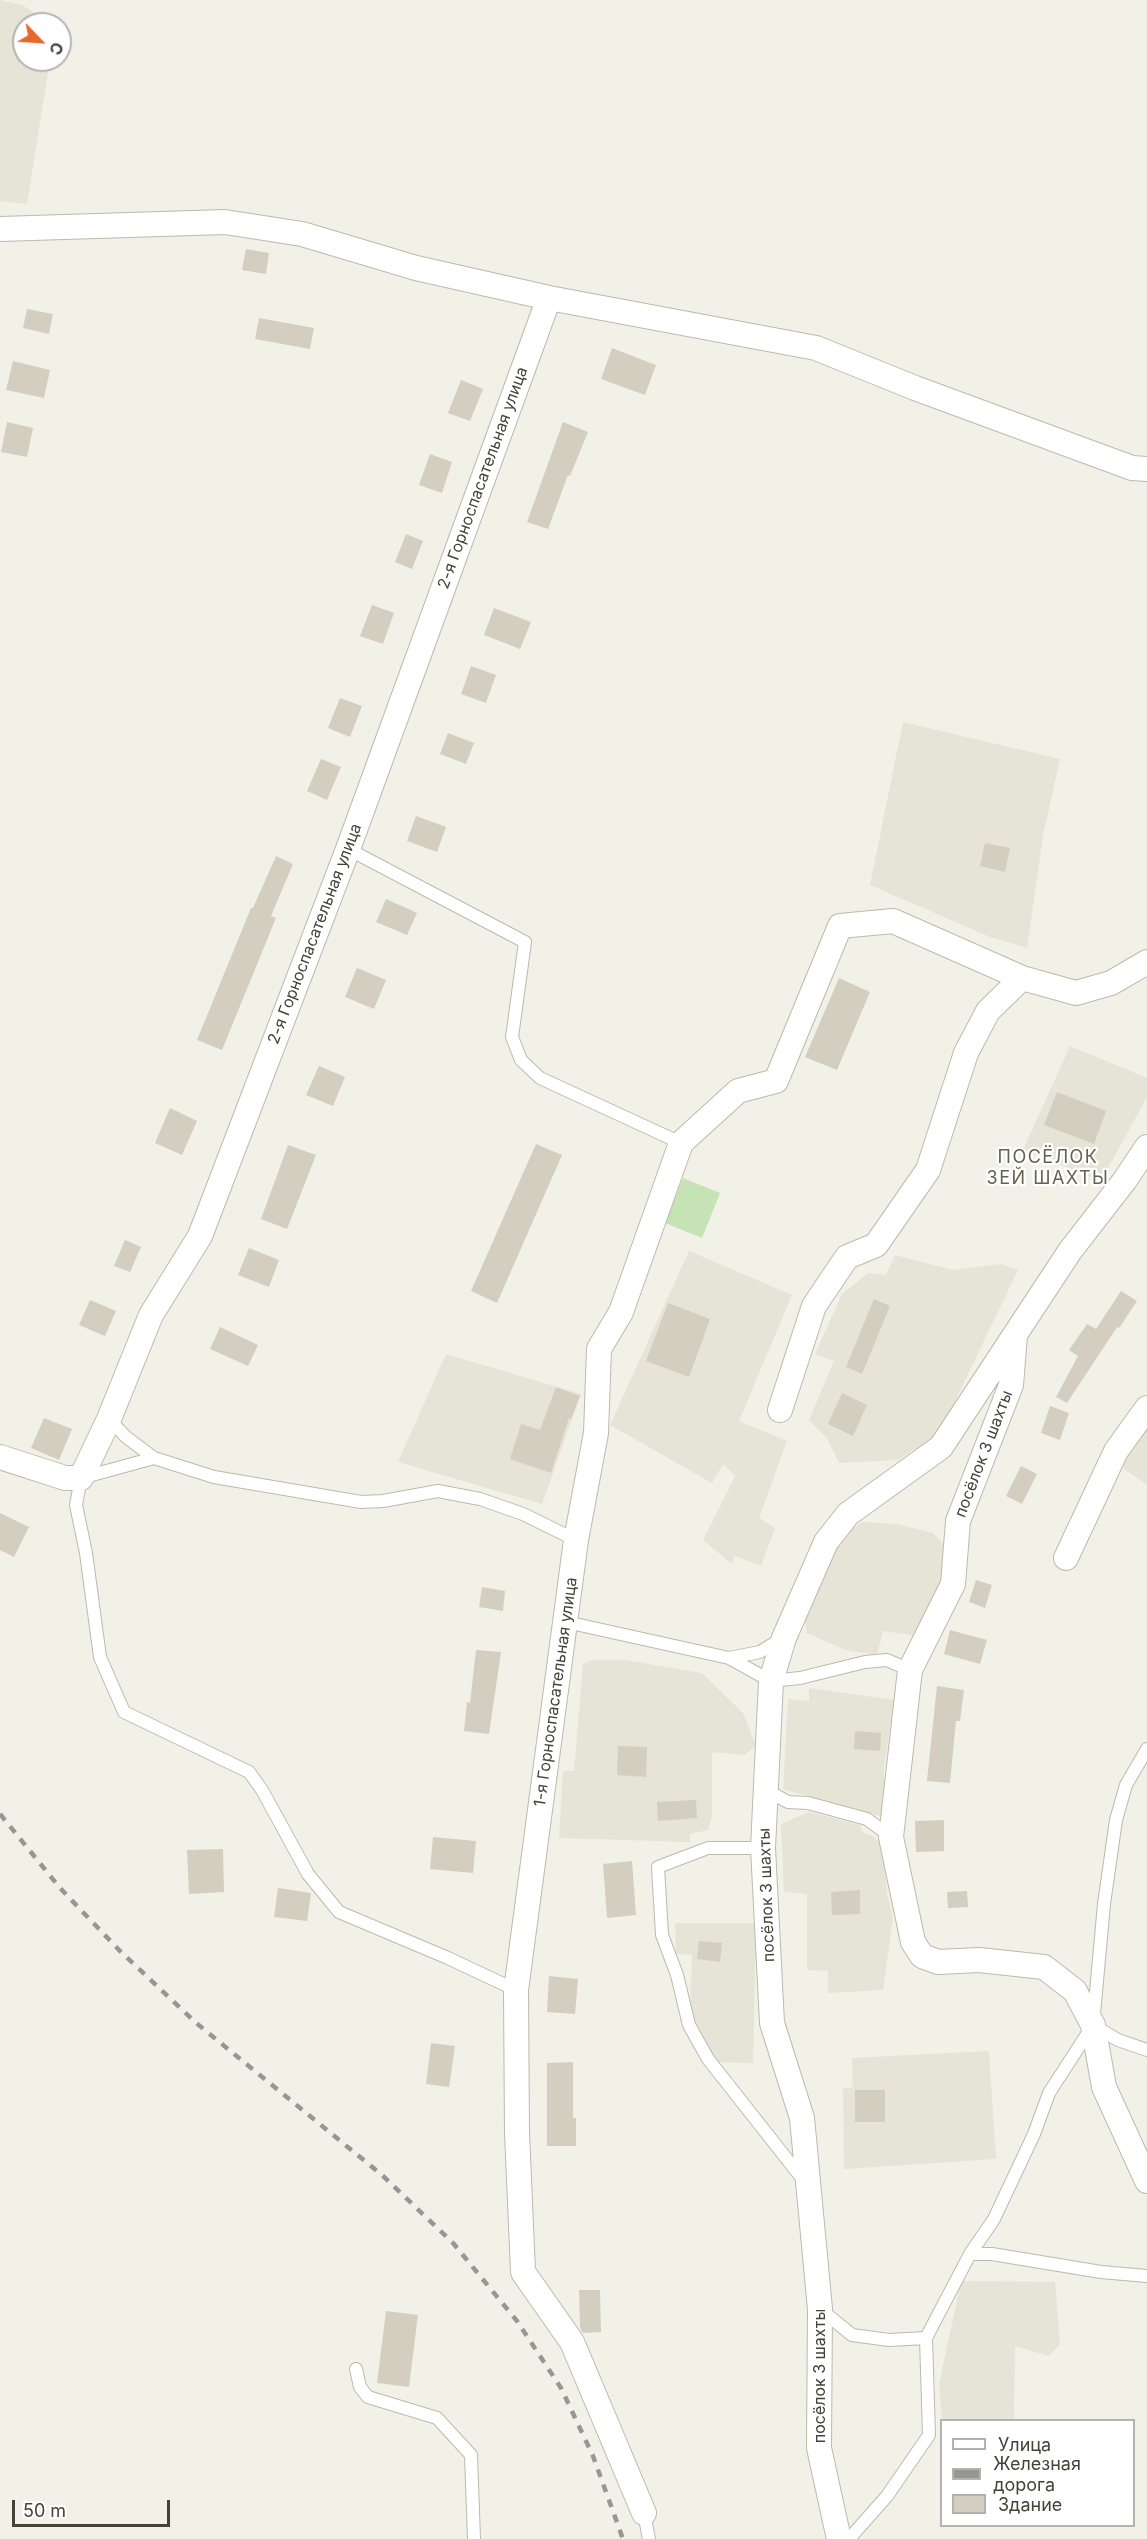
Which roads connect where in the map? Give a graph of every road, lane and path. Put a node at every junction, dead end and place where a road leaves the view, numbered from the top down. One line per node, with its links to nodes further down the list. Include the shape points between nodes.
1 (0, 229): 2 (street, via 225,222 302,234 416,268)
2 (549, 298): 3 (street, via 816,348 1132,468); 4 (street, 2-я Горноспасательная улица)
3 (1147, 469)
4 (348, 849): 7 (lane, via 525,942 512,1037 521,1060 540,1077); 12 (street, 2-я Горноспасательная улица, via 200,1236 151,1315)
5 (1147, 962): 6 (street, via 1111,983 1076,993)
6 (1023, 978): 7 (street, 1-я Горноспасательная улица, via 893,921 840,926 776,1081 738,1091); 11 (street, via 988,1011 966,1053 928,1170 876,1245 847,1257 814,1306)
7 (681, 1143): 16 (street, 1-я Горноспасательная улица, via 621,1312 599,1349 596,1433)
8 (1147, 1148): 9 (street, посёлок 3 шахты)
9 (1016, 1332): 19 (street, посёлок 3 шахты, via 941,1447 849,1514 826,1542); 21 (street, посёлок 3 шахты, via 1011,1385 958,1521 953,1584)
10 (1147, 1408): 17 (street, via 1116,1451)
11 (780, 1410)
12 (109, 1419): 14 (lane); 15 (street, 2-я Горноспасательная улица)
13 (0, 1457): 15 (street, via 65,1478)
14 (154, 1458): 15 (lane); 16 (lane, via 214,1477 360,1502 438,1491 480,1499 523,1514)
15 (81, 1478): 27 (lane, via 76,1505 100,1657 124,1712 249,1772 308,1874 339,1912)
16 (576, 1540): 18 (street, 1-я Горноспасательная улица)
17 (1066, 1558)
18 (566, 1622): 20 (lane); 27 (street, 1-я Горноспасательная улица)
19 (784, 1638): 20 (lane, via 760,1652); 22 (street, посёлок 3 шахты)
20 (729, 1658): 22 (lane)
21 (910, 1670): 22 (lane, via 886,1660); 25 (street, посёлок 3 шахты)
22 (771, 1681): 24 (street, посёлок 3 шахты)
23 (1147, 1749): 28 (lane, via 1126,1785 1116,1820)
24 (766, 1790): 25 (lane, via 788,1802 808,1803 867,1819); 26 (street, посёлок 3 шахты)
25 (891, 1837): 28 (street, посёлок 3 шахты, via 914,1942 922,1956 938,1962 979,1960 1044,1967 1075,1991)
26 (763, 1848): 31 (street, посёлок 3 шахты, via 772,2023 802,2118); 31 (lane, via 708,1848 658,1867 662,1935 677,1975 688,2025 708,2059)
27 (516, 1990): 37 (street, 1-я Горноспасательная улица, via 523,2272 572,2342)
28 (1093, 2025): 29 (lane, via 1118,2040); 30 (street, via 1104,2087); 32 (lane, via 1049,2093 994,2219)
29 (1147, 2050)
30 (1147, 2181)
31 (809, 2188): 34 (street, посёлок 3 шахты)
32 (970, 2254): 33 (lane); 35 (lane)
33 (1147, 2276)
34 (820, 2309): 35 (lane, via 852,2335 889,2340); 40 (street, посёлок 3 шахты, via 819,2448)
35 (926, 2338): 41 (lane, via 929,2435 887,2496)
36 (356, 2369): 38 (lane, via 360,2387 368,2397 437,2418 471,2455)
37 (644, 2513): 39 (lane)
38 (474, 2539)
39 (649, 2539)
40 (839, 2539)
41 (849, 2539)

